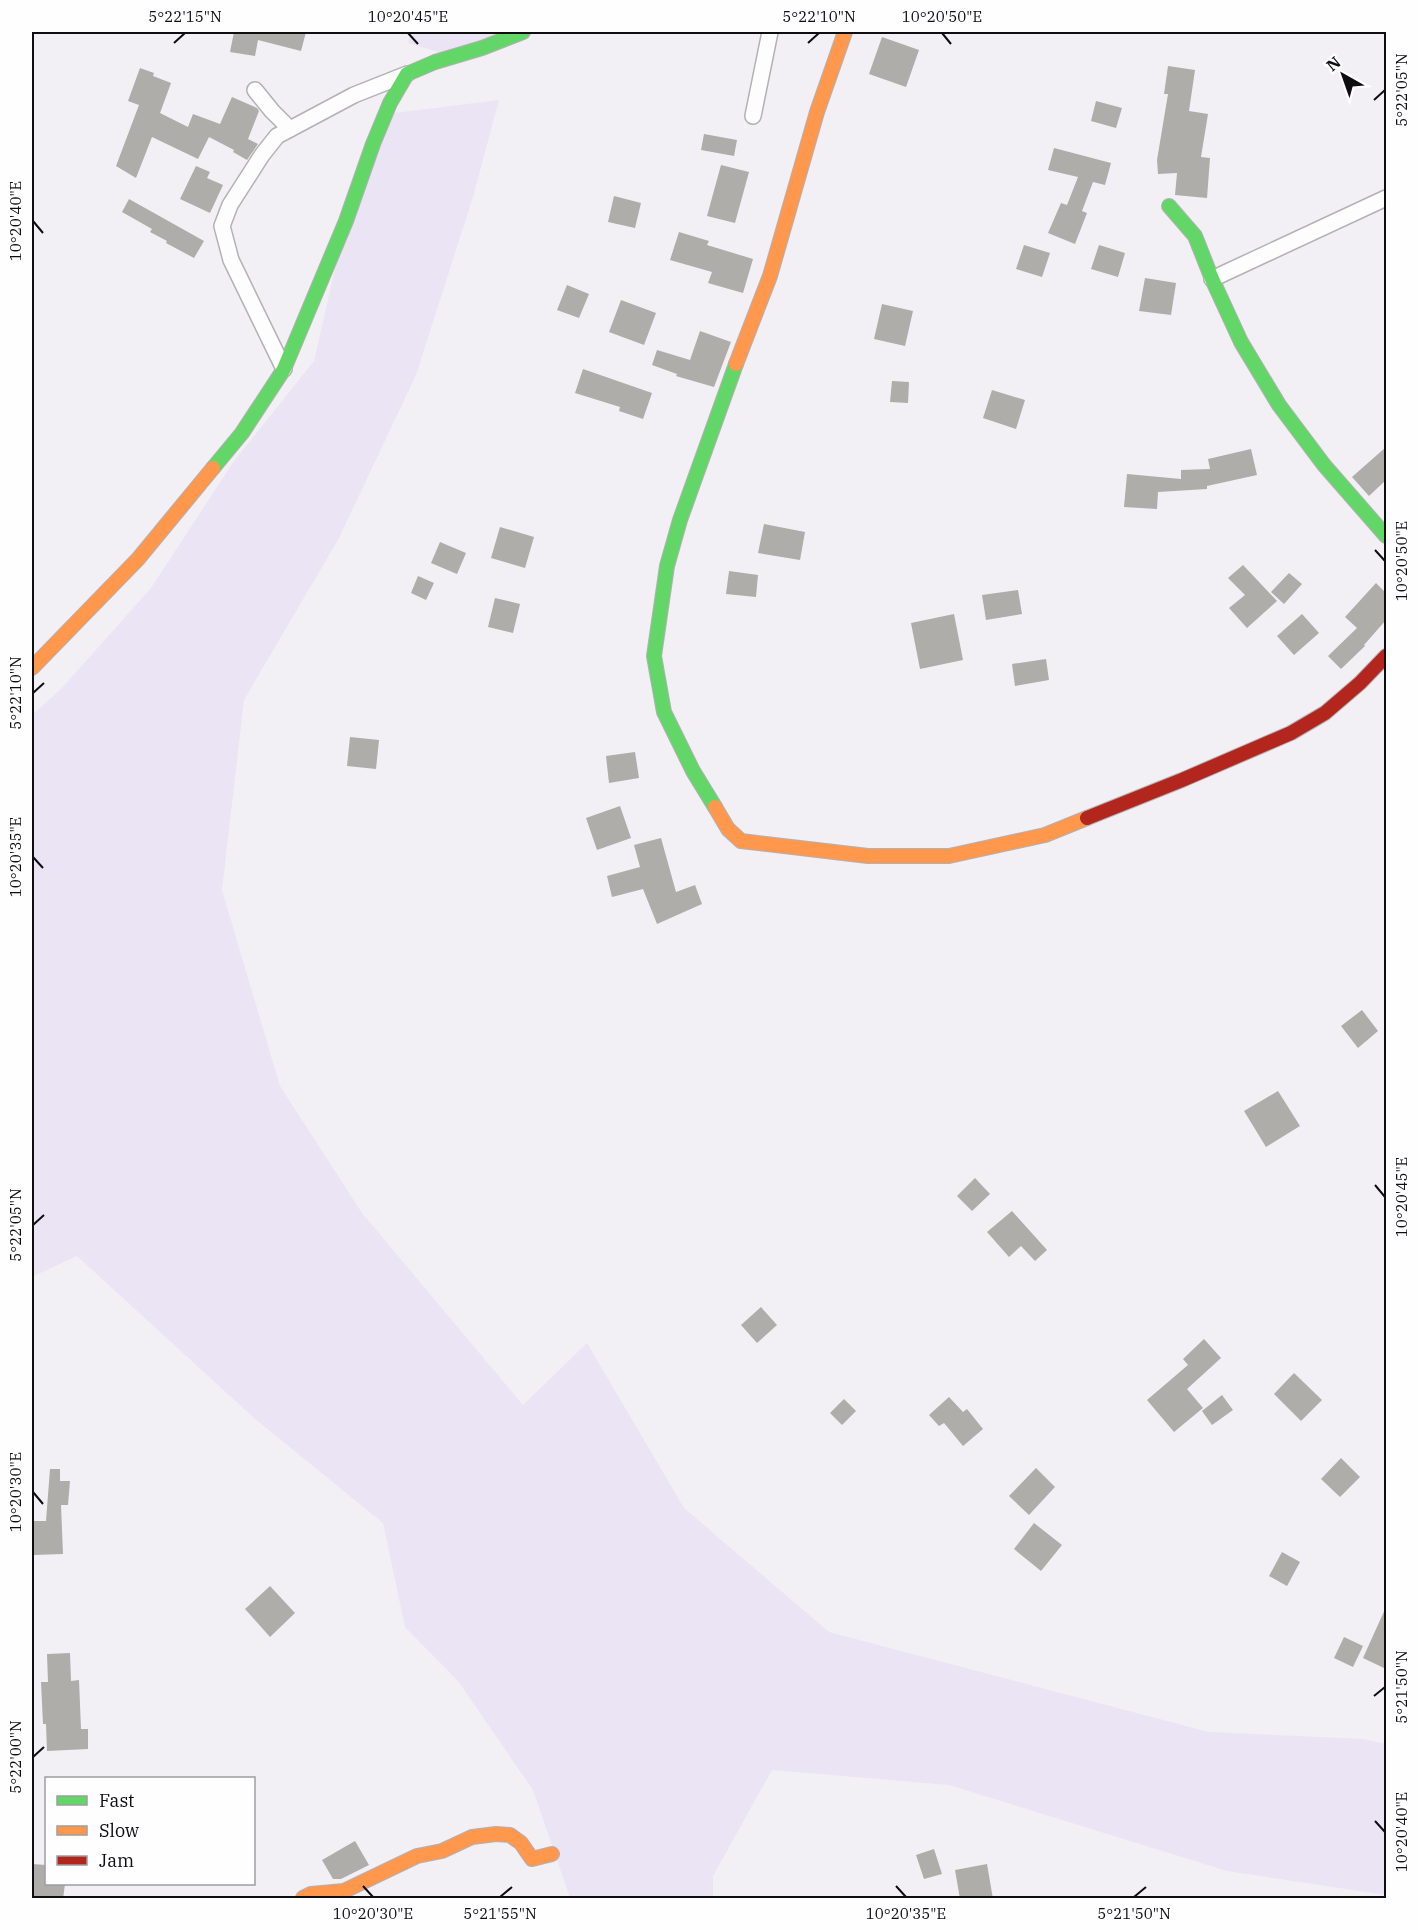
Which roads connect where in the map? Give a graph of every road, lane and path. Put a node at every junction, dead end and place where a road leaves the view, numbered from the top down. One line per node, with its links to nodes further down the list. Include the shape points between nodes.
1 (523, 32): 4 (street)
2 (770, 32): 6 (street)
3 (846, 32): 13 (street, via 817,112 770,276 680,520 667,566 654,656 664,712 728,829 741,841 868,856 949,856 1045,835 1291,733 1325,713)
4 (407, 74): 7 (street, via 354,94); 11 (street, via 386,113)
5 (255, 90): 7 (street)
6 (753, 116)
7 (290, 129): 11 (street, via 277,136 262,155 230,205 222,226 231,260)
8 (1386, 198): 10 (street)
9 (1169, 206): 10 (street, via 1195,236)
10 (1212, 279): 12 (street, via 1241,342 1279,405 1324,465)
11 (284, 369): 14 (street, via 242,433 138,560)
12 (1386, 536)
13 (1386, 656)
14 (32, 668)
15 (552, 1854): 16 (street, via 532,1859 510,1835 472,1837 442,1851 417,1856 344,1891 311,1894)
16 (303, 1899)

